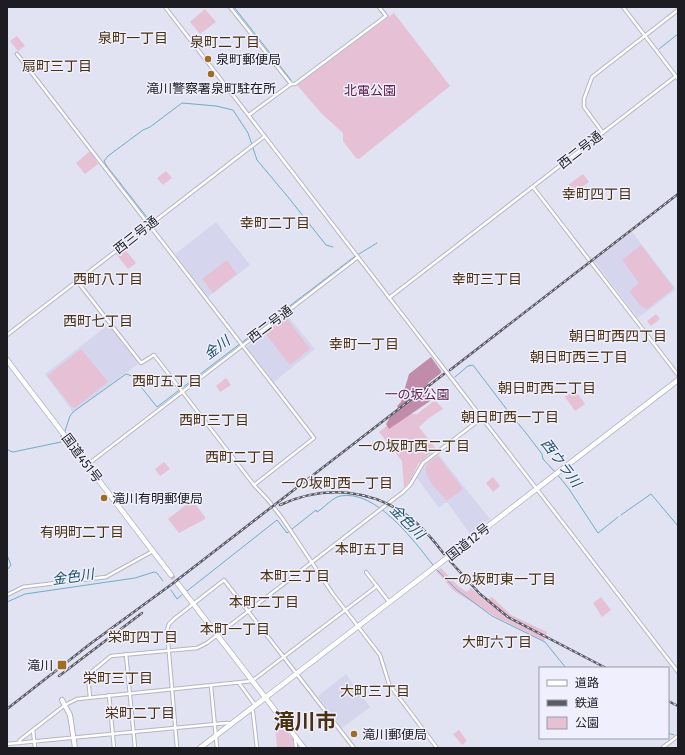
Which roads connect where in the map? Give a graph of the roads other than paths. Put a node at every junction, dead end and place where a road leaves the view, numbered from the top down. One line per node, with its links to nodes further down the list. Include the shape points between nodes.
1 (165, 7): 10 (street)
2 (230, 7): 9 (street)
3 (379, 7): 9 (street, via 386,16 295,84)
4 (623, 7): 6 (street)
5 (678, 10): 6 (street)
6 (645, 36): 8 (street); 11 (street, via 592,77 584,99 584,107)
7 (18, 54): 14 (street)
8 (677, 78): 11 (street, 西二号通)
9 (291, 84): 10 (street)
10 (249, 115): 12 (street)
11 (603, 133): 13 (street, 西二号通)
12 (265, 136): 14 (street, 西三号通); 15 (street)
13 (533, 186): 17 (street, 西二号通); 21 (street)
14 (149, 225): 16 (street, 西三号通); 19 (street)
15 (358, 257): 17 (street); 19 (street, 西二号通)
16 (77, 281): 18 (street, 西三号通); 23 (street, via 141,363 154,355)
17 (389, 298): 24 (street)
18 (7, 335)
19 (243, 345): 23 (street, 西二号通); 26 (street, via 314,438)
20 (7, 360): 25 (highway, 国道451号)
21 (678, 375)
22 (678, 380): 27 (highway, 国道12号)
23 (182, 392): 25 (street, 西二号通); 26 (street)
24 (482, 418): 27 (street); 29 (street, via 423,463 403,492)
25 (87, 465): 28 (highway, 国道451号)
26 (254, 485): 29 (street, via 282,518)
27 (537, 489): 35 (highway, 国道12号); 44 (street)
28 (153, 551): 31 (highway, 国道451号); 34 (street, via 106,577 23,587)
29 (312, 563): 37 (street); 38 (street)
30 (366, 572): 33 (street)
31 (171, 575)
32 (178, 584): 36 (highway)
33 (377, 586): 35 (street); 37 (street)
34 (7, 595)
35 (389, 602): 39 (highway, 国道12号)
36 (193, 604): 38 (street, via 224,580); 40 (highway); 41 (street, via 168,626)
37 (346, 610): 39 (street); 43 (street)
38 (248, 611): 40 (street); 43 (street)
39 (358, 626): 45 (highway, 国道12号); 81 (street, via 380,655 393,690)
40 (217, 635): 41 (street, via 200,647); 46 (highway)
41 (168, 650): 42 (street); 49 (street)
42 (126, 654): 50 (street); 52 (street, via 110,656 90,672)
43 (283, 657): 45 (street); 46 (street)
44 (678, 672)
45 (296, 674): 53 (highway, 国道12号); 80 (street)
46 (252, 681): 47 (street); 53 (highway)
47 (239, 683): 48 (street); 56 (street)
48 (211, 686): 49 (street); 57 (street)
49 (171, 689): 50 (street); 59 (street)
50 (130, 693): 51 (street); 61 (street)
51 (109, 695): 52 (street); 62 (street)
52 (90, 697): 55 (street)
53 (265, 698): 56 (highway, 国道12号); 65 (highway)
54 (62, 700): 55 (main road)
55 (65, 705): 60 (street); 66 (main road, via 70,715)
56 (253, 707): 58 (highway, 国道12号); 77 (street)
57 (215, 724): 58 (street); 59 (street); 63 (street)
58 (231, 724): 63 (highway, 国道12号)
59 (175, 728): 61 (street); 74 (street)
60 (33, 730): 67 (street); 68 (street)
61 (133, 732): 62 (street); 73 (street)
62 (113, 734): 66 (street); 72 (street)
63 (216, 735): 75 (highway, 国道12号); 76 (street)
64 (678, 736): 82 (street)
65 (295, 737): 78 (street); 79 (highway)
66 (74, 738): 67 (street); 71 (main road)
67 (35, 742): 68 (street); 70 (street)
68 (19, 743): 69 (street)
69 (7, 744)
70 (35, 748)
71 (75, 748)
72 (114, 748)
73 (135, 748)
74 (177, 748)
75 (200, 748)
76 (217, 748)
77 (257, 748)
78 (296, 748)
79 (304, 748)
80 (354, 748)
81 (437, 748)
82 (662, 748)

